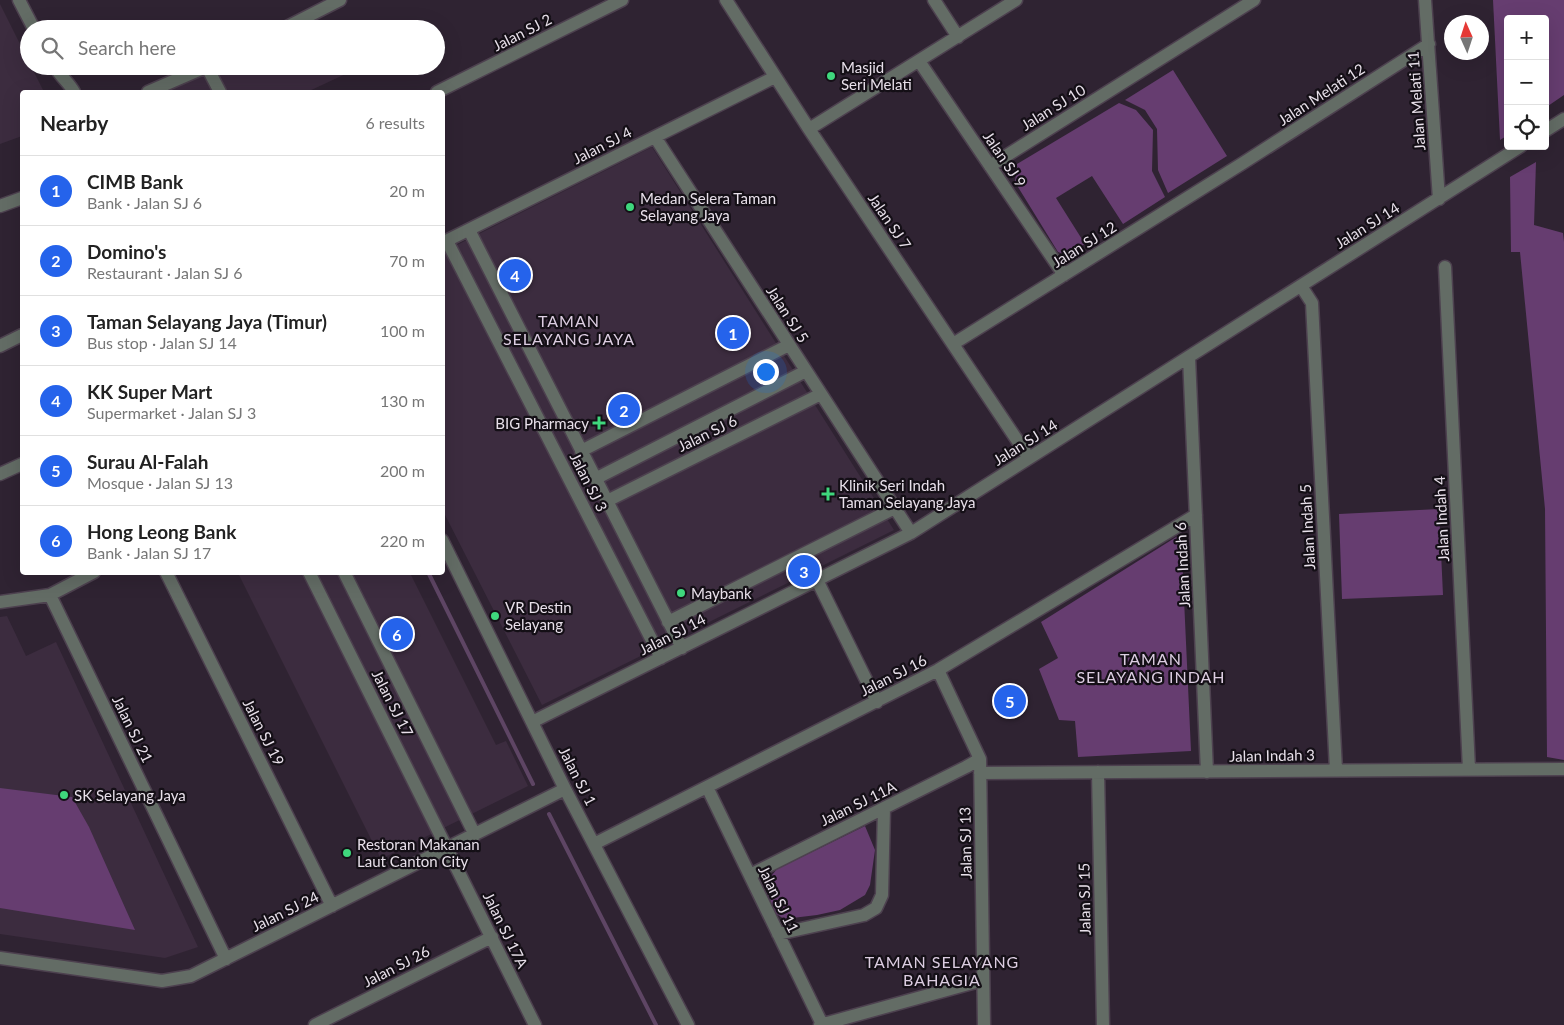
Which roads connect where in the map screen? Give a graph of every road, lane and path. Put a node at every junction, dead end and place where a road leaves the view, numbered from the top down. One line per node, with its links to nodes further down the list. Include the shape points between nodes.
1 (19, 0): 9 (street)
2 (340, 0): 10 (street)
3 (622, 0): 21 (street, Jalan SJ 2)
4 (726, 0): 17 (street, Jalan SJ 7)
5 (934, 0): 11 (street)
6 (1016, 0): 11 (street)
7 (1254, 0): 27 (street, Jalan SJ 10)
8 (1425, 0): 12 (street, Jalan Melati 11)
9 (29, 20)
10 (301, 20)
11 (958, 37): 13 (street)
12 (1428, 44): 28 (street, Jalan Melati 12); 30 (street, Jalan Melati 11)
13 (919, 61): 24 (street); 27 (street, Jalan SJ 9)
14 (59, 75): 18 (street)
15 (188, 75): 19 (street)
16 (211, 75): 20 (street)
17 (775, 76): 24 (street, Jalan SJ 7); 25 (street, Jalan SJ 4)
18 (73, 90)
19 (153, 90)
20 (219, 90)
21 (441, 90)
22 (1564, 119): 23 (street)
23 (1549, 128)
24 (809, 129): 38 (street, Jalan SJ 7)
25 (655, 137): 32 (street, Jalan SJ 4); 39 (street, Jalan SJ 5)
26 (1516, 150): 30 (street, Jalan SJ 14)
27 (990, 166): 35 (street, Jalan SJ 9)
28 (1232, 170): 35 (street, Jalan SJ 12)
29 (20, 199): 31 (street)
30 (1439, 199): 36 (street, Jalan SJ 14)
31 (0, 206)
32 (469, 230): 33 (street, Jalan SJ 4); 44 (street, Jalan SJ 3)
33 (445, 242): 63 (street, Jalan SJ 3)
34 (1445, 267): 68 (street, Jalan Indah 4)
35 (1064, 275): 38 (street, Jalan SJ 12)
36 (1301, 286): 41 (street, Jalan SJ 14); 70 (street, Jalan Indah 5, via 1312,303)
37 (20, 335): 40 (street)
38 (953, 344): 45 (street, Jalan SJ 7)
39 (789, 345): 42 (street, Jalan SJ 5); 44 (street)
40 (0, 346)
41 (1189, 357): 45 (street, Jalan SJ 14); 51 (street, Jalan Indah 6)
42 (806, 371): 43 (street, Jalan SJ 5); 48 (street)
43 (821, 394): 49 (street, Jalan SJ 6); 50 (street, Jalan SJ 5)
44 (581, 451): 48 (street, Jalan SJ 3)
45 (1029, 458): 52 (street, Jalan SJ 14)
46 (20, 465): 47 (street)
47 (0, 474)
48 (595, 478): 49 (street, Jalan SJ 3)
49 (607, 500): 61 (street, Jalan SJ 3)
50 (895, 508): 52 (street, Jalan SJ 5); 61 (street)
51 (1196, 515): 64 (street, Jalan SJ 16); 72 (street, Jalan Indah 6)
52 (911, 533): 58 (street, Jalan SJ 14)
53 (445, 546): 66 (street, Jalan SJ 1)
54 (88, 575): 59 (street)
55 (167, 575): 81 (street, Jalan SJ 19)
56 (311, 575): 79 (street, Jalan SJ 17)
57 (345, 575): 77 (street, Jalan SJ 17)
58 (816, 580): 62 (street, Jalan SJ 14); 65 (street)
59 (50, 595): 60 (street); 85 (street, Jalan SJ 21)
60 (0, 602)
61 (668, 622): 62 (street, Jalan SJ 3)
62 (682, 648): 63 (street, Jalan SJ 14)
63 (661, 658): 66 (street, Jalan SJ 14)
64 (938, 670): 65 (street, Jalan SJ 16); 67 (street, Jalan SJ 13)
65 (877, 702): 74 (street, Jalan SJ 16)
66 (532, 722): 75 (street, Jalan SJ 1)
67 (980, 759): 73 (street, Jalan SJ 13); 76 (street, Jalan SJ 11A)
68 (1469, 769): 69 (street, Jalan Indah 3); 70 (street, Jalan Indah 3)
69 (1564, 769)
70 (1336, 770): 72 (street, Jalan Indah 3)
71 (1098, 772): 72 (street, Jalan Indah 3); 73 (street, Jalan Indah 3); 92 (street, Jalan SJ 15)
72 (1207, 772)
73 (980, 773): 86 (street, Jalan SJ 13)
74 (707, 787): 78 (street, Jalan SJ 16); 80 (street, Jalan SJ 11)
75 (565, 789): 77 (street, Jalan SJ 24); 78 (street, Jalan SJ 1)
76 (884, 808): 80 (street, Jalan SJ 11A); 82 (street, via 882,895 876,908 864,915)
77 (475, 835): 79 (street, Jalan SJ 24)
78 (594, 844): 89 (street, Jalan SJ 1)
79 (448, 849): 81 (street, Jalan SJ 24); 83 (street, Jalan SJ 17A)
80 (750, 875): 82 (street, Jalan SJ 11)
81 (332, 906): 85 (street, Jalan SJ 24)
82 (778, 934): 90 (street, Jalan SJ 11)
83 (492, 937): 87 (street, Jalan SJ 17A); 88 (street, Jalan SJ 26)
84 (0, 958): 85 (street, Jalan SJ 24, via 162,981 191,976)
85 (226, 958)
86 (983, 980): 90 (street); 91 (street, Jalan SJ 13)
87 (530, 1023)
88 (315, 1025)
89 (688, 1025)
90 (821, 1025)
91 (984, 1025)
92 (1102, 1025)

